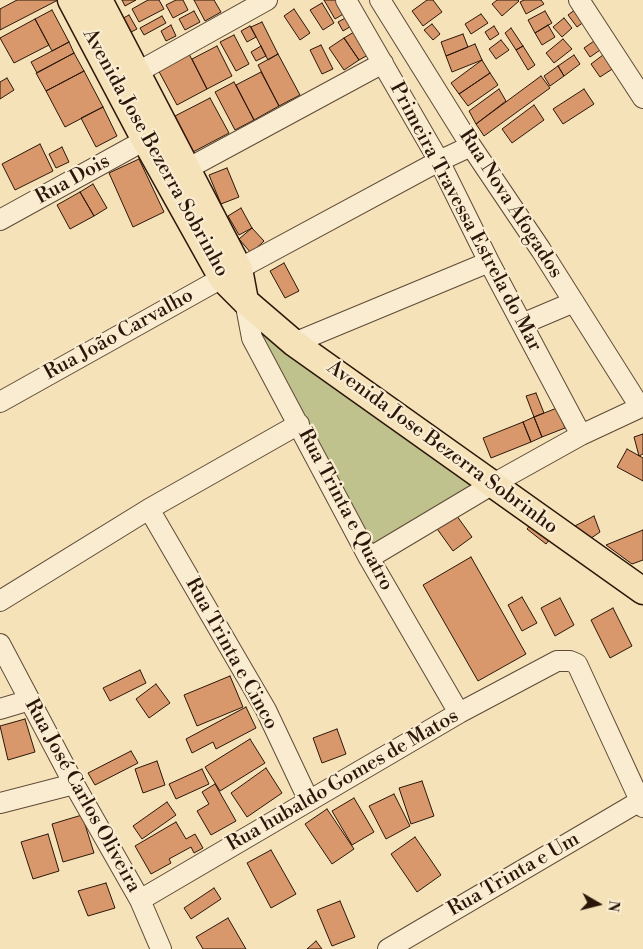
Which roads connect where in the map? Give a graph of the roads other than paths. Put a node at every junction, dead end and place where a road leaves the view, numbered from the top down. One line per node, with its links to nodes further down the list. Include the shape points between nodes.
1 (71, 0): 10 (main road, Avenida Jose Bezerra Sobrinho)
2 (99, 0): 8 (main road, Avenida Jose Bezerra Sobrinho)
3 (267, 0): 8 (street)
4 (346, 0): 7 (street, Primeira Travessa Estrela do Mar)
5 (380, 0): 11 (street, Rua Nova Afogados)
6 (579, 0): 9 (street)
7 (383, 63): 12 (street, Primeira Travessa Estrela do Mar); 13 (street)
8 (136, 73): 13 (main road, Avenida Jose Bezerra Sobrinho)
9 (643, 98)
10 (145, 140): 13 (main road, Avenida Jose Bezerra Sobrinho); 14 (street, Rua Dois)
11 (472, 146): 12 (street, Rua João Carvalho); 18 (street, Rua Nova Afogados)
12 (439, 161): 15 (street, Primeira Travessa Estrela do Mar); 16 (street, Rua João Carvalho)
13 (177, 174): 16 (main road, Avenida Jose Bezerra Sobrinho)
14 (3, 211)
15 (489, 262): 19 (street, Primeira Travessa Estrela do Mar); 20 (street)
16 (231, 273): 17 (main road, Avenida Jose Bezerra Sobrinho); 21 (street, Rua João Carvalho)
17 (244, 301): 20 (main road, Avenida Jose Bezerra Sobrinho); 23 (street, Rua Trinta e Quatro, via 252,338)
18 (574, 302): 19 (street); 22 (street, Rua Nova Afogados)
19 (522, 324): 24 (street, Primeira Travessa Estrela do Mar)
20 (294, 343): 25 (main road, Avenida Jose Bezerra Sobrinho)
21 (0, 402)
22 (642, 406): 24 (street)
23 (299, 424): 26 (street); 27 (street, Rua Trinta e Quatro)
24 (582, 435): 25 (street)
25 (493, 484): 27 (street); 28 (main road, Avenida Jose Bezerra Sobrinho)
26 (149, 509): 29 (street); 35 (street, Rua Trinta e Cinco, via 266,710)
27 (369, 558): 33 (street, Rua Trinta e Quatro)
28 (643, 591)
29 (0, 600)
30 (0, 644): 31 (street, Rua José Carlos Oliveira)
31 (30, 700): 32 (street); 34 (street, Rua José Carlos Oliveira)
32 (0, 709)
33 (459, 713): 35 (street, Rua hubaldo Gomes de Matos); 37 (street, Rua hubaldo Gomes de Matos, via 557,661 577,664)
34 (74, 784): 36 (street); 38 (street, Rua José Carlos Oliveira)
35 (309, 801): 38 (street, Rua hubaldo Gomes de Matos)
36 (0, 804)
37 (641, 804): 40 (street, Rua Trinta e Um)
38 (140, 900): 39 (street, Rua José Carlos Oliveira)
39 (159, 949)
40 (388, 949)

